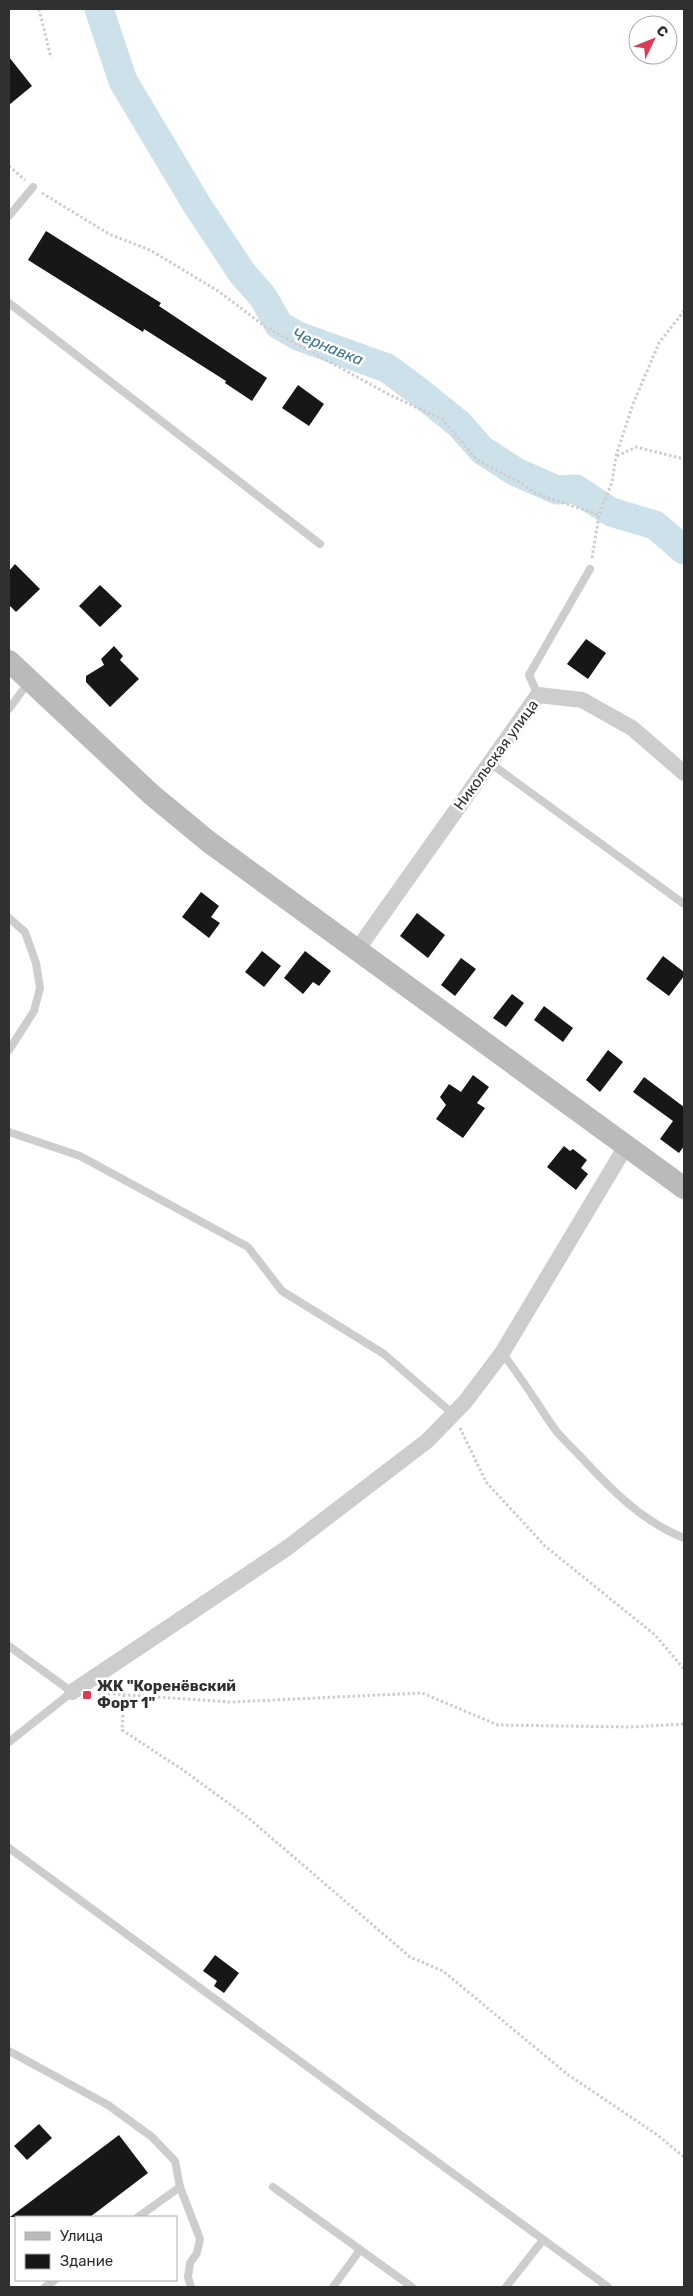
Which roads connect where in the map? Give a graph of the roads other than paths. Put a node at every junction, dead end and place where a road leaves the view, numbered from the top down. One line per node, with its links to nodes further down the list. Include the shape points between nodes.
1 (33, 187): 2 (lane)
2 (9, 216)
3 (9, 303): 4 (lane)
4 (320, 544)
5 (590, 570): 8 (lane, via 529,676)
6 (9, 661): 7 (main road)
7 (29, 681): 9 (lane); 14 (main road, via 152,796)
8 (538, 695): 10 (street, Никольская улица); 11 (street, Никольская улица, via 582,700 632,728)
9 (9, 709)
10 (490, 763): 12 (lane); 14 (street, Никольская улица)
11 (684, 773)
12 (684, 904)
13 (9, 918): 15 (lane, via 26,932 40,988 34,1012)
14 (356, 950): 17 (main road)
15 (9, 1050)
16 (9, 1132): 20 (lane, via 80,1156 248,1247 282,1291 384,1354)
17 (626, 1146): 18 (main road); 19 (street)
18 (684, 1188)
19 (502, 1353): 20 (street); 21 (lane, via 556,1430 590,1467 635,1512)
20 (453, 1414): 23 (street, via 427,1441 287,1548)
21 (684, 1538)
22 (9, 1646): 23 (lane)
23 (72, 1692): 24 (lane)
24 (9, 1742)
25 (9, 1848): 30 (lane)
26 (9, 2051): 27 (lane, via 108,2105 152,2137 175,2161)
27 (180, 2186): 29 (lane); 32 (lane, via 200,2239 197,2253 190,2263 188,2277)
28 (273, 2187): 31 (lane)
29 (139, 2216)
30 (543, 2240): 35 (lane); 36 (lane)
31 (360, 2250): 33 (lane); 34 (lane)
32 (191, 2287)
33 (333, 2287)
34 (412, 2287)
35 (506, 2287)
36 (608, 2287)

